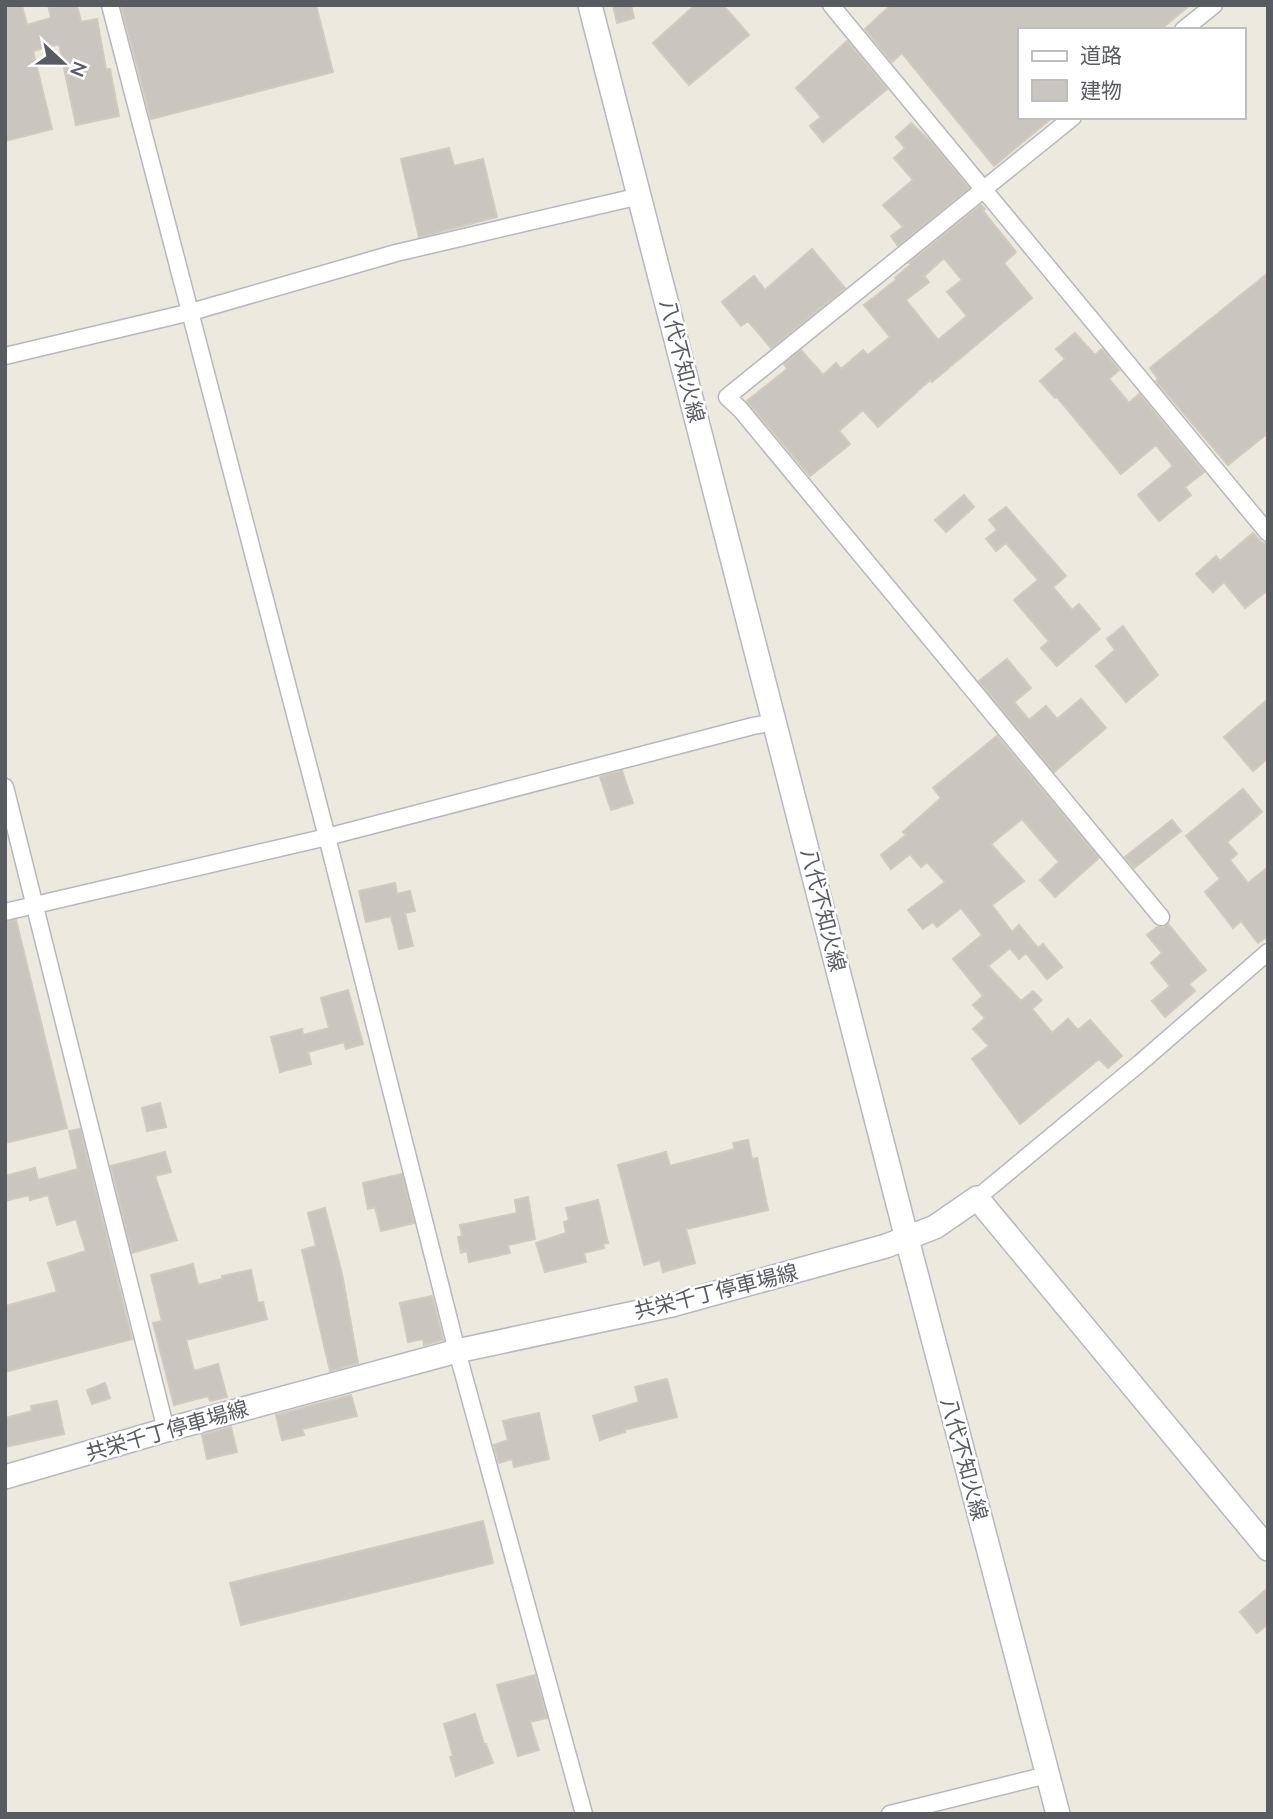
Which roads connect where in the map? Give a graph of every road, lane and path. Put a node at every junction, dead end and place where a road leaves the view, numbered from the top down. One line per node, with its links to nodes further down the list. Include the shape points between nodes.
1 (110, 5): 9 (street)
2 (590, 5): 8 (main road, 八代不知火線)
3 (831, 5): 7 (street)
4 (1214, 5): 5 (street)
5 (1185, 28)
6 (1071, 119): 7 (street)
7 (982, 190): 11 (street); 17 (street, via 727,397)
8 (640, 195): 9 (street, via 396,253); 12 (main road, 八代不知火線)
9 (191, 312): 10 (street); 14 (street)
10 (5, 356)
11 (1268, 533)
12 (775, 722): 14 (street); 20 (main road, 八代不知火線)
13 (5, 787): 15 (street)
14 (327, 837): 15 (street); 21 (street)
15 (36, 904): 16 (street); 22 (street)
16 (5, 912)
17 (1161, 917)
18 (1268, 952): 19 (street)
19 (977, 1198): 20 (main road, 共栄千丁停車場線, via 935,1227); 24 (main road)
20 (907, 1239): 21 (main road, 共栄千丁停車場線, via 672,1305); 25 (main road, 八代不知火線)
21 (457, 1351): 22 (main road, 共栄千丁停車場線); 26 (street)
22 (166, 1430): 23 (main road, 共栄千丁停車場線)
23 (5, 1477)
24 (1268, 1549)
25 (1047, 1774): 27 (street); 28 (main road, 八代不知火線)
26 (584, 1814)
27 (890, 1814)
28 (1058, 1814)

